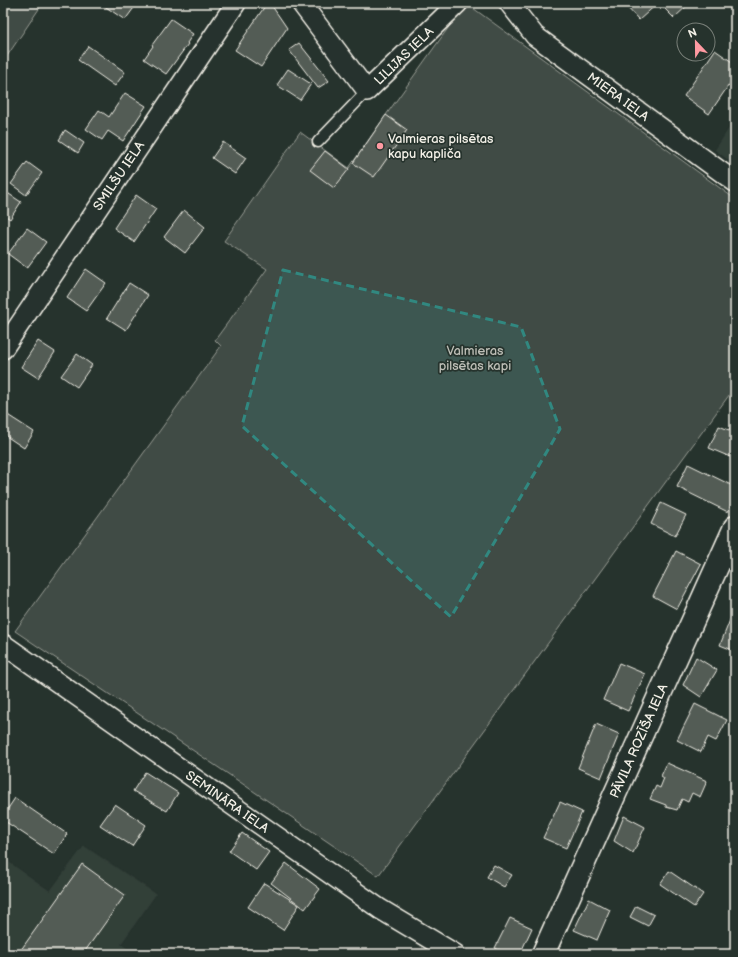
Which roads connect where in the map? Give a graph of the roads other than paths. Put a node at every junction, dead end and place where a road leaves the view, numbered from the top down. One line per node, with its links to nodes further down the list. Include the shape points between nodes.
1 (236, 3): 8 (street, SMILŠU IELA)
2 (301, 3): 5 (street)
3 (458, 3): 5 (street, LILIJAS IELA)
4 (509, 3): 7 (street, MIERA IELA, via 535,36)
5 (367, 91): 6 (lane)
6 (318, 142)
7 (735, 182)
8 (3, 349)
9 (735, 528): 12 (street, PĀVILA ROZĪŠA IELA)
10 (3, 644): 11 (street, SEMINĀRA IELA, via 380,909)
11 (454, 954)
12 (544, 954)

